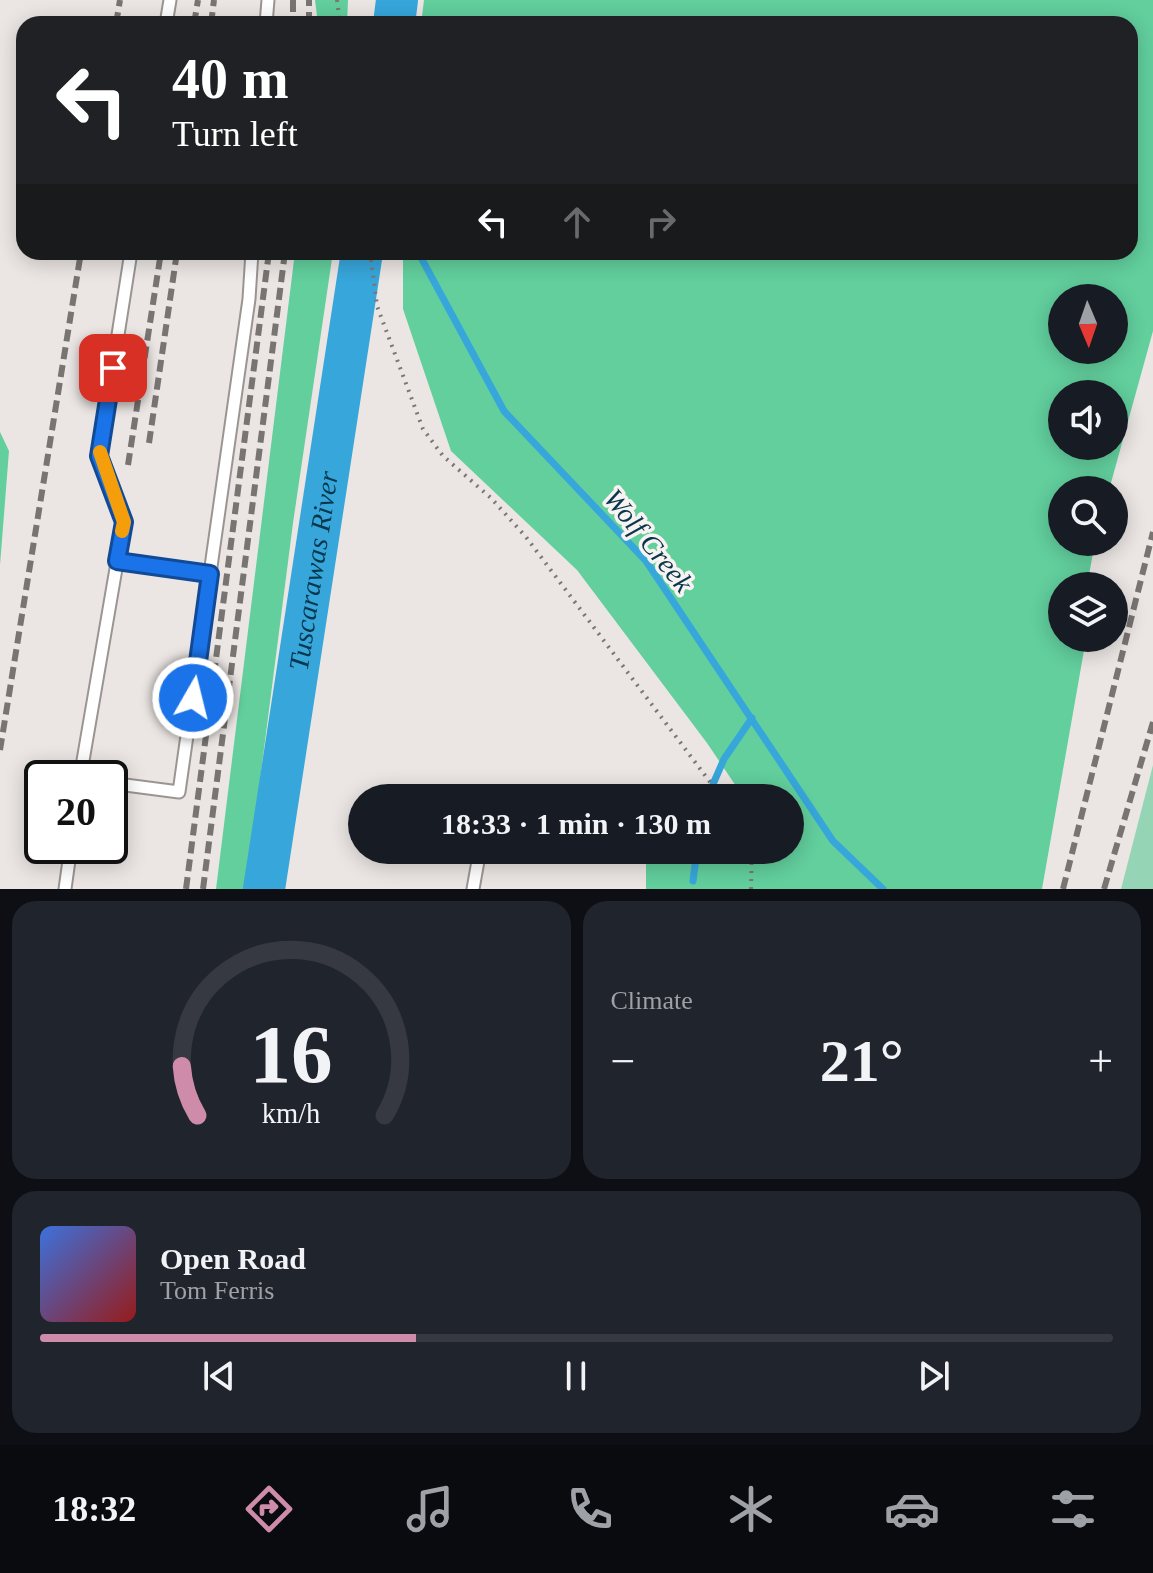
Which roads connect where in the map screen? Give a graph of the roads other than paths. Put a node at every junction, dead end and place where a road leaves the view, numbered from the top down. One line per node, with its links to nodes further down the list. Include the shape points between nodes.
1 (130, 260): 3 (lane, via 99,456 124,522)
2 (251, 260): 4 (lane)
3 (117, 561): 4 (lane); 5 (lane)
4 (210, 574): 6 (lane, via 179,792)
5 (83, 760)
6 (128, 785)
7 (68, 864): 9 (lane)
8 (477, 864): 10 (lane)
9 (65, 889)
10 (473, 889)

